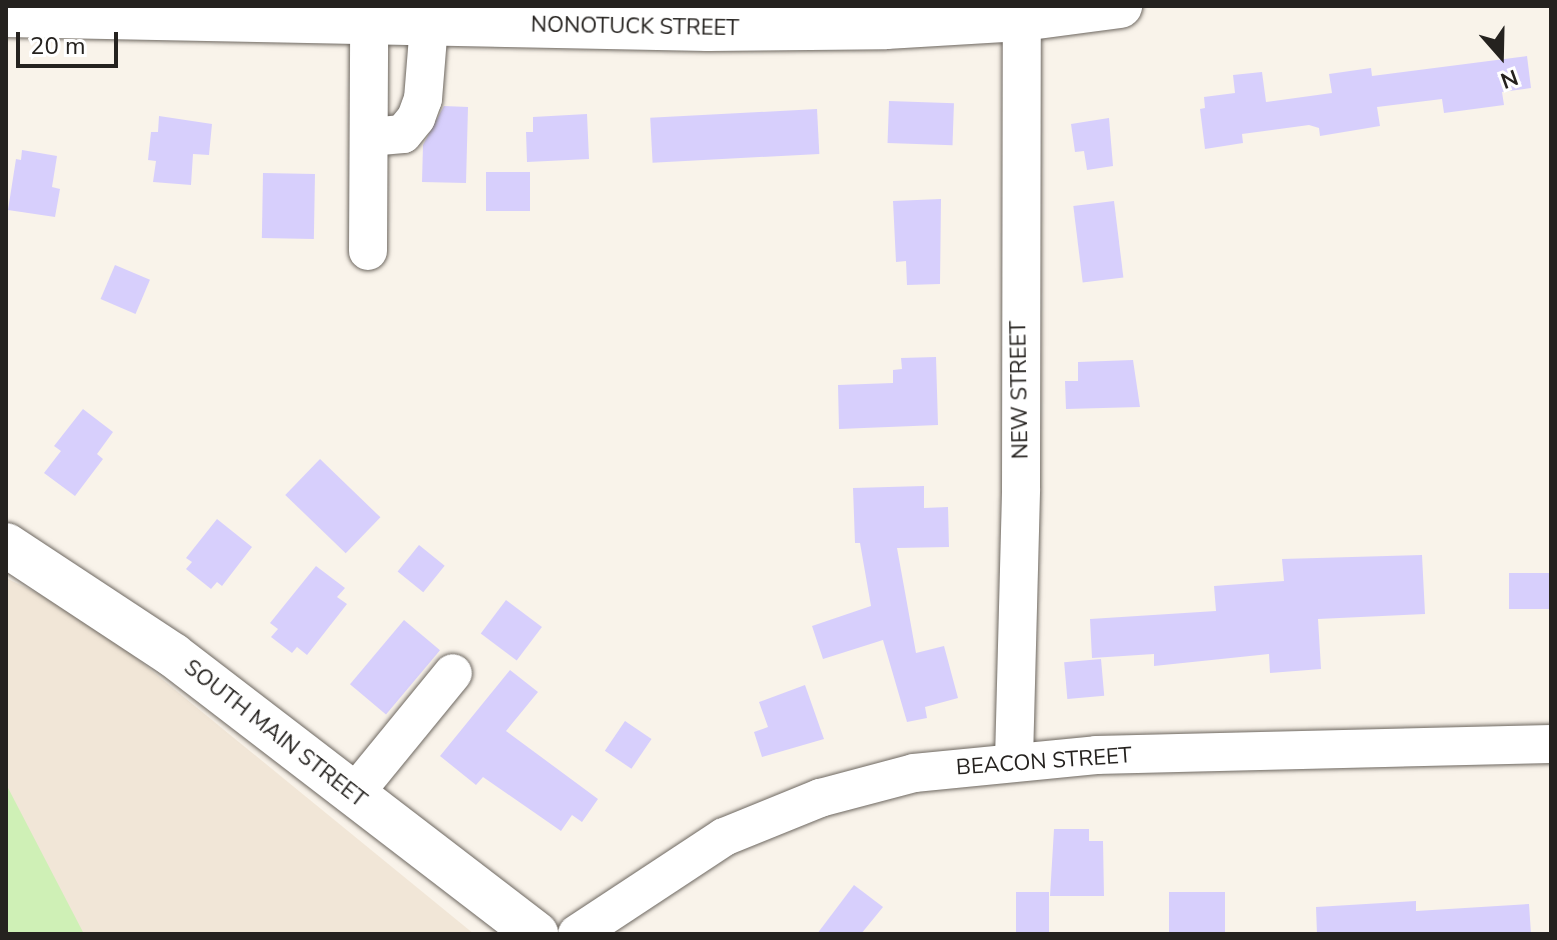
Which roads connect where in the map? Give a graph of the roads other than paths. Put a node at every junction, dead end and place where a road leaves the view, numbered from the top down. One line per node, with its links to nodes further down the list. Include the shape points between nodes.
1 (1115, 6): 5 (main road, NONOTUCK STREET)
2 (238, 13): 3 (main road, NONOTUCK STREET); 6 (main road, NONOTUCK STREET)
3 (6, 15)
4 (768, 17): 5 (main road, NONOTUCK STREET); 7 (main road, NONOTUCK STREET)
5 (1022, 19): 13 (street, NEW STREET, via 1021,489)
6 (369, 23): 7 (main road, NONOTUCK STREET); 8 (street)
7 (429, 24): 8 (street, via 416,118 403,134)
8 (369, 137): 9 (street)
9 (368, 251)
10 (6, 545): 14 (main road, SOUTH MAIN STREET, via 173,655)
11 (453, 673): 14 (street)
12 (1551, 744): 13 (street, BEACON STREET)
13 (1014, 760): 16 (street, BEACON STREET, via 914,773 820,798 724,837)
14 (354, 794): 15 (main road, SOUTH MAIN STREET)
15 (536, 934)
16 (577, 934)

